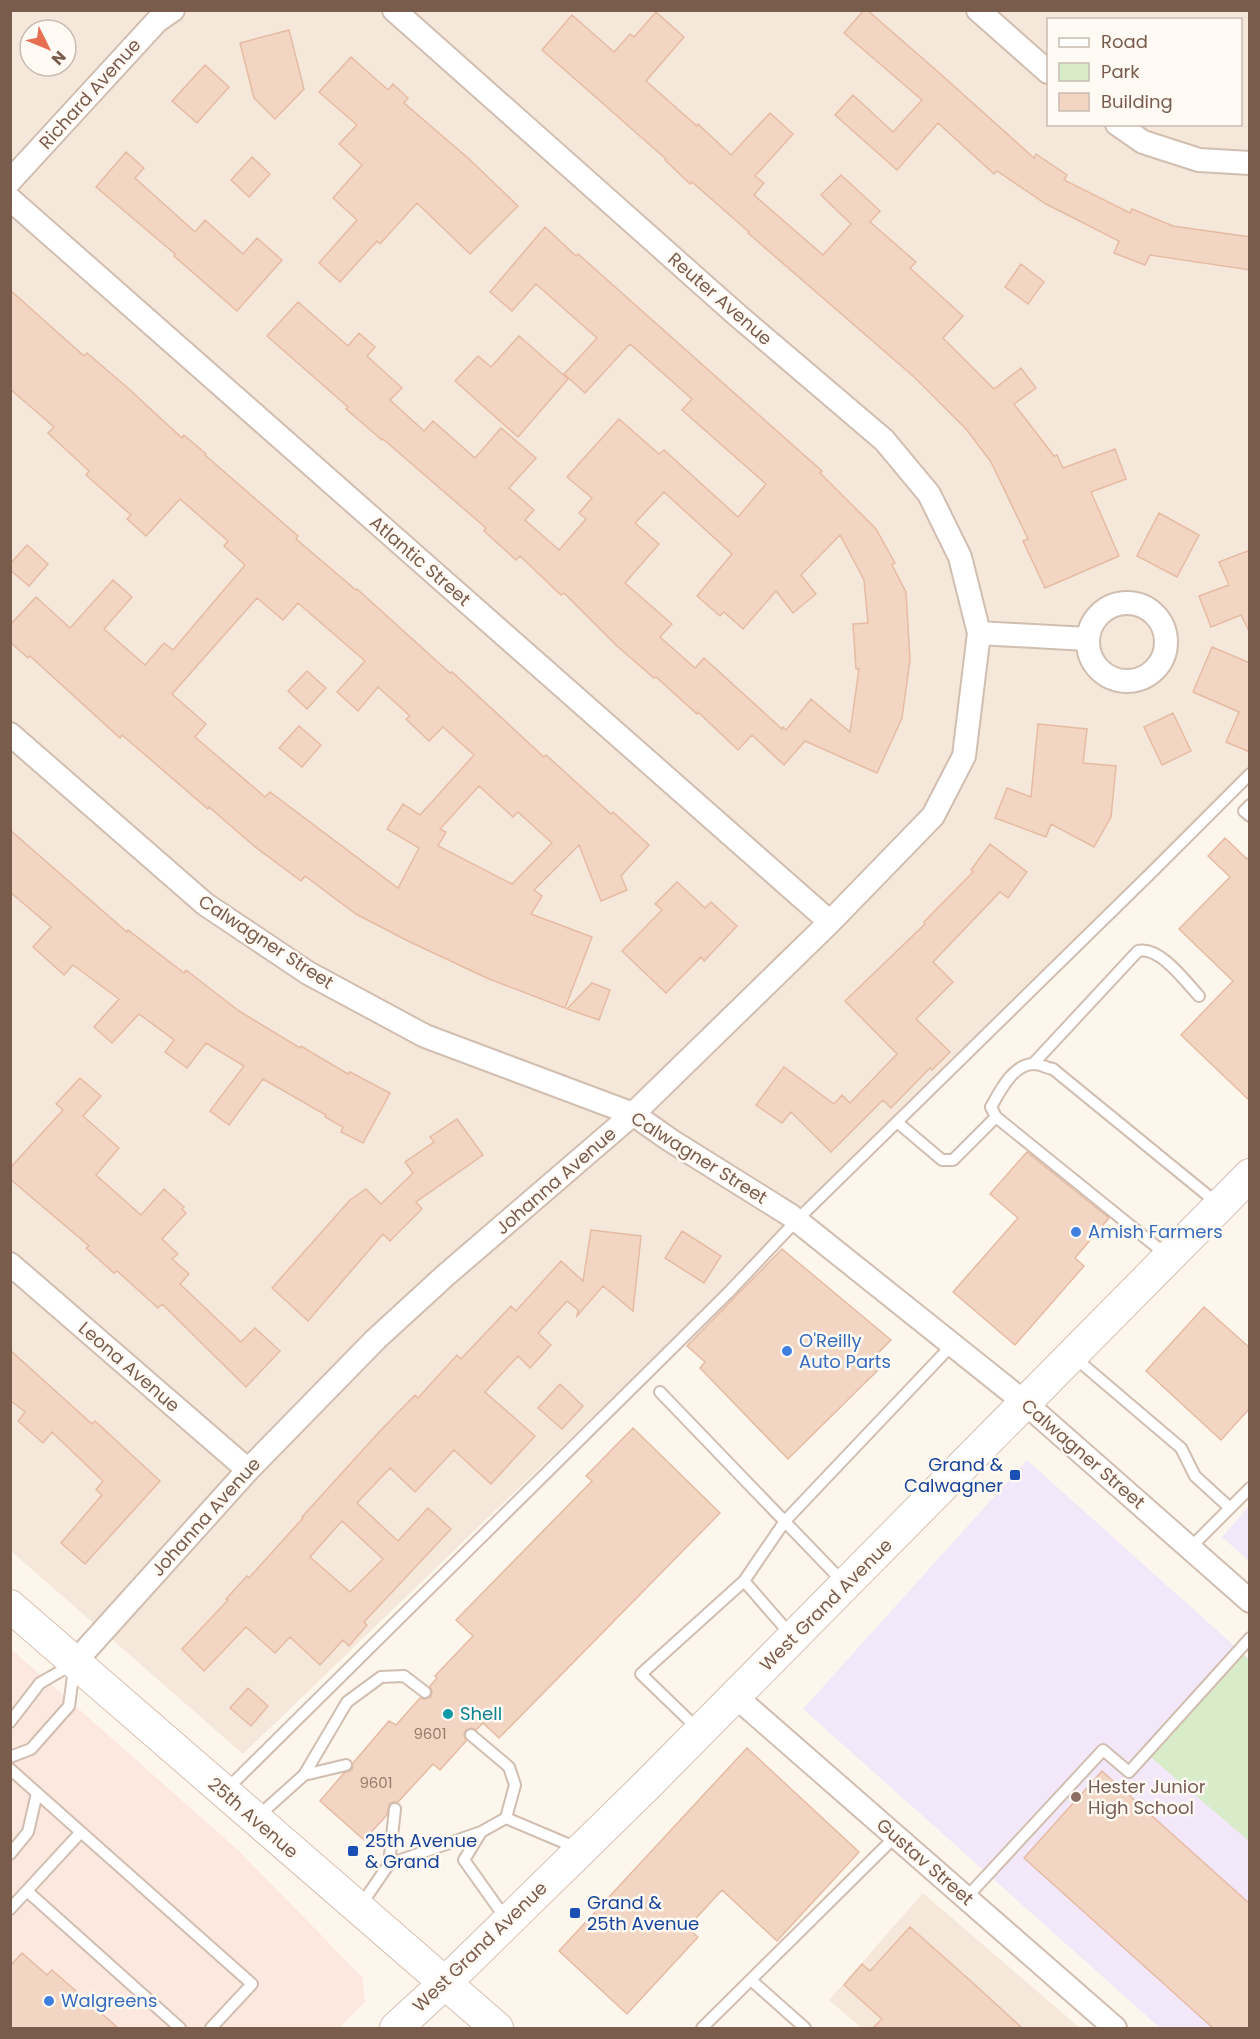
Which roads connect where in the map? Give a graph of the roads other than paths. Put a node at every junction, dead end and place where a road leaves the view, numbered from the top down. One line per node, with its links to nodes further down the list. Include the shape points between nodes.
1 (173, 10): 7 (street, Richard Avenue, via 157,21)
2 (394, 10): 9 (street, Reuter Avenue, via 736,315 884,440 929,494 960,557)
3 (978, 10): 4 (street)
4 (1047, 71)
5 (1120, 126): 6 (street, via 1143,142 1199,160)
6 (1250, 163)
7 (10, 181)
8 (10, 199): 15 (street, Atlantic Street)
9 (979, 633): 10 (street); 15 (street, Johanna Avenue, via 964,756 933,816)
10 (1087, 639)
11 (10, 734): 18 (street, Calwagner Street, via 205,904 308,973 425,1036)
12 (1250, 774): 20 (lane)
13 (1250, 805): 14 (lane, via 1244,811)
14 (1250, 816)
15 (830, 922): 18 (street, Johanna Avenue)
16 (1199, 996): 17 (lane, via 1159,955 1150,950 1138,951)
17 (1034, 1064): 19 (lane, via 1018,1070 1002,1087 991,1107); 22 (lane, via 1053,1069)
18 (633, 1114): 23 (street, Calwagner Street); 30 (street, Johanna Avenue, via 376,1339)
19 (996, 1117): 20 (lane, via 948,1161); 24 (lane)
20 (897, 1122): 23 (lane)
21 (1250, 1175): 22 (main road, West Grand Avenue)
22 (1220, 1205): 24 (main road, West Grand Avenue)
23 (797, 1220): 26 (street, Calwagner Street); 52 (lane, via 720,1302)
24 (1169, 1257): 27 (main road, West Grand Avenue)
25 (10, 1264): 30 (street, Leona Avenue)
26 (952, 1344): 29 (street, Calwagner Street); 33 (lane)
27 (1071, 1355): 29 (main road, West Grand Avenue); 32 (lane, via 1181,1448 1196,1476)
28 (660, 1392): 33 (lane)
29 (1024, 1402): 34 (street, Calwagner Street); 36 (main road, West Grand Avenue)
30 (248, 1470): 41 (street, Johanna Avenue)
31 (1250, 1488): 32 (lane)
32 (1230, 1508): 34 (lane)
33 (785, 1521): 35 (lane); 36 (lane)
34 (1190, 1548): 37 (street, Calwagner Street)
35 (744, 1581): 40 (lane); 45 (lane, via 641,1674)
36 (846, 1585): 40 (main road, West Grand Avenue)
37 (1250, 1601)
38 (10, 1606): 41 (main road, 25th Avenue)
39 (1250, 1638): 63 (lane, via 1129,1772 1103,1750)
40 (793, 1639): 43 (main road, West Grand Avenue)
41 (75, 1662): 44 (lane, via 40,1683); 47 (lane, via 69,1706 31,1749); 52 (main road, 25th Avenue)
42 (425, 1692): 50 (lane, via 404,1676 381,1677 347,1702)
43 (735, 1696): 45 (main road, West Grand Avenue); 58 (street, Gustav Street)
44 (10, 1722)
45 (700, 1731): 59 (main road, West Grand Avenue)
46 (471, 1735): 54 (lane, via 509,1767 515,1785)
47 (10, 1757)
48 (346, 1765): 50 (lane)
49 (10, 1769): 51 (lane)
50 (304, 1775): 55 (lane)
51 (37, 1792): 56 (lane); 60 (lane, via 28,1832)
52 (223, 1792): 55 (main road, 25th Avenue)
53 (395, 1809): 61 (lane)
54 (506, 1818): 57 (lane); 59 (lane)
55 (254, 1819): 64 (main road, 25th Avenue)
56 (81, 1832): 62 (lane); 70 (lane, via 252,1984)
57 (481, 1832): 61 (lane); 66 (lane, via 464,1860)
58 (896, 1836): 63 (street, Gustav Street); 67 (lane)
59 (580, 1849): 66 (main road, West Grand Avenue)
60 (10, 1854)
61 (389, 1864): 64 (lane)
62 (27, 1891): 65 (lane); 69 (lane)
63 (966, 1898): 75 (street, Gustav Street)
64 (358, 1908): 68 (main road, 25th Avenue)
65 (10, 1909)
66 (507, 1921): 68 (main road, West Grand Avenue)
67 (751, 1980): 73 (lane); 74 (lane)
68 (445, 1983): 71 (main road, West Grand Avenue); 72 (main road, 25th Avenue)
69 (180, 2028)
70 (211, 2028)
71 (396, 2028)
72 (496, 2028)
73 (702, 2028)
74 (805, 2028)
75 (1115, 2028)

